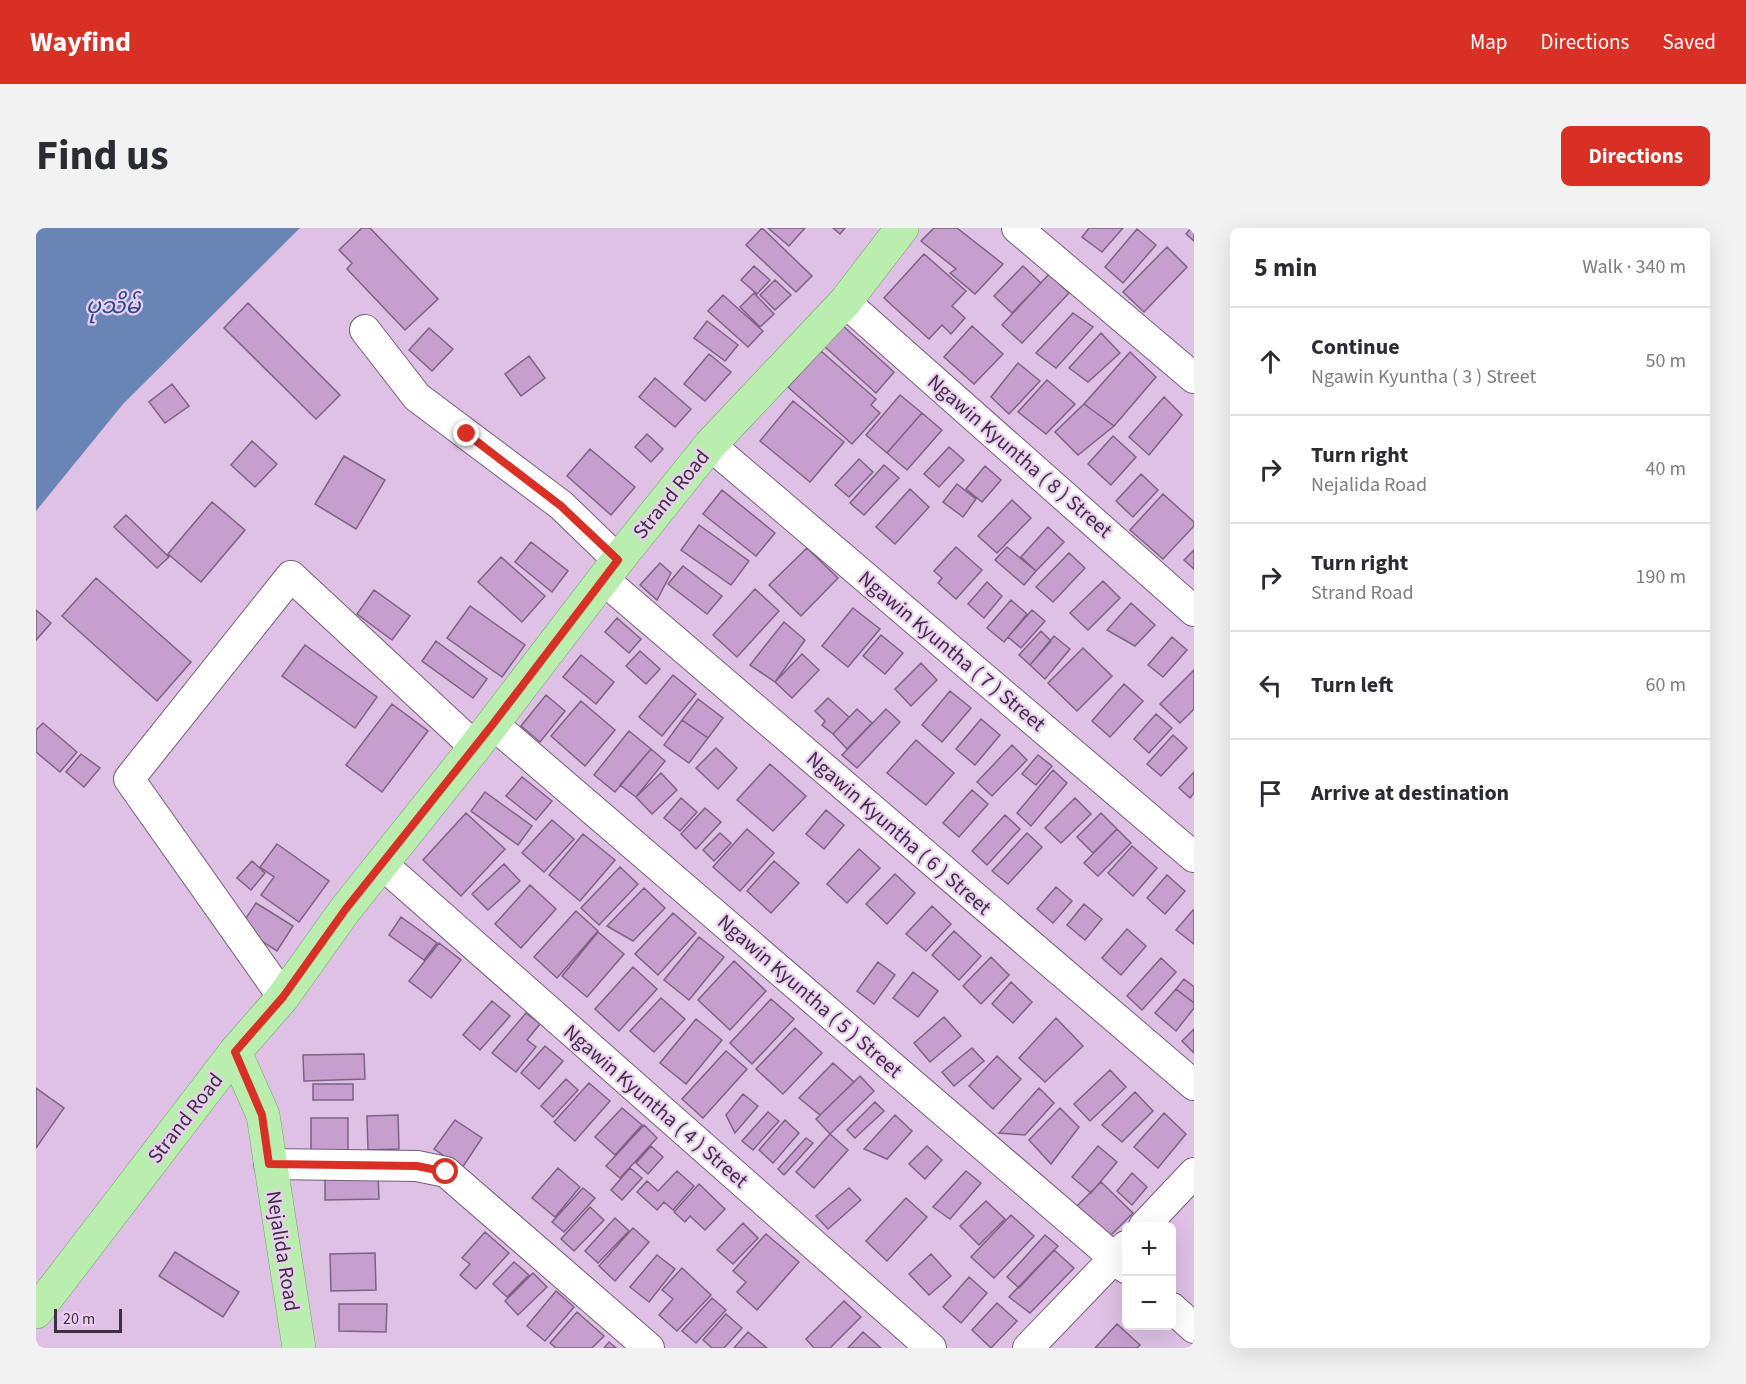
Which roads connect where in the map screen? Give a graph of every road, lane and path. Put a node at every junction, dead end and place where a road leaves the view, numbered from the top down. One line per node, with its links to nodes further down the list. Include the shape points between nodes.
1 (902, 228): 3 (main road, Strand Road)
2 (1017, 228): 5 (street)
3 (845, 302): 6 (main road, Strand Road); 8 (street, Ngawin Kyuntha ( 8 ) Street)
4 (365, 330): 7 (street, Ngawin Kyuntha ( 6 ) Street, via 417,397 561,506)
5 (1194, 378)
6 (711, 445): 7 (main road, Strand Road); 10 (street, Ngawin Kyuntha ( 7 ) Street)
7 (611, 570): 9 (main road, Strand Road); 14 (street, Ngawin Kyuntha ( 6 ) Street)
8 (1194, 611)
9 (484, 736): 11 (main road, Strand Road); 12 (street, Ngawin Kyuntha ( 5 ) Street, via 291,576 129,779); 18 (street, Ngawin Kyuntha ( 5 ) Street)
10 (1194, 857)
11 (382, 864): 12 (main road, Strand Road); 25 (street, Ngawin Kyuntha ( 4 ) Street)
12 (283, 997): 13 (main road, Strand Road)
13 (235, 1052): 15 (main road, Nejalida Road, via 262,1115); 20 (main road, Strand Road)
14 (1194, 1085)
15 (269, 1164): 23 (main road, Nejalida Road); 24 (street, via 417,1166 446,1172)
16 (1194, 1173): 17 (street)
17 (1149, 1222)
18 (1122, 1256)
19 (1122, 1258): 26 (street)
20 (36, 1312)
21 (1176, 1312): 22 (street)
22 (1194, 1328)
23 (299, 1348)
24 (649, 1348)
25 (931, 1348)
26 (1028, 1348)

